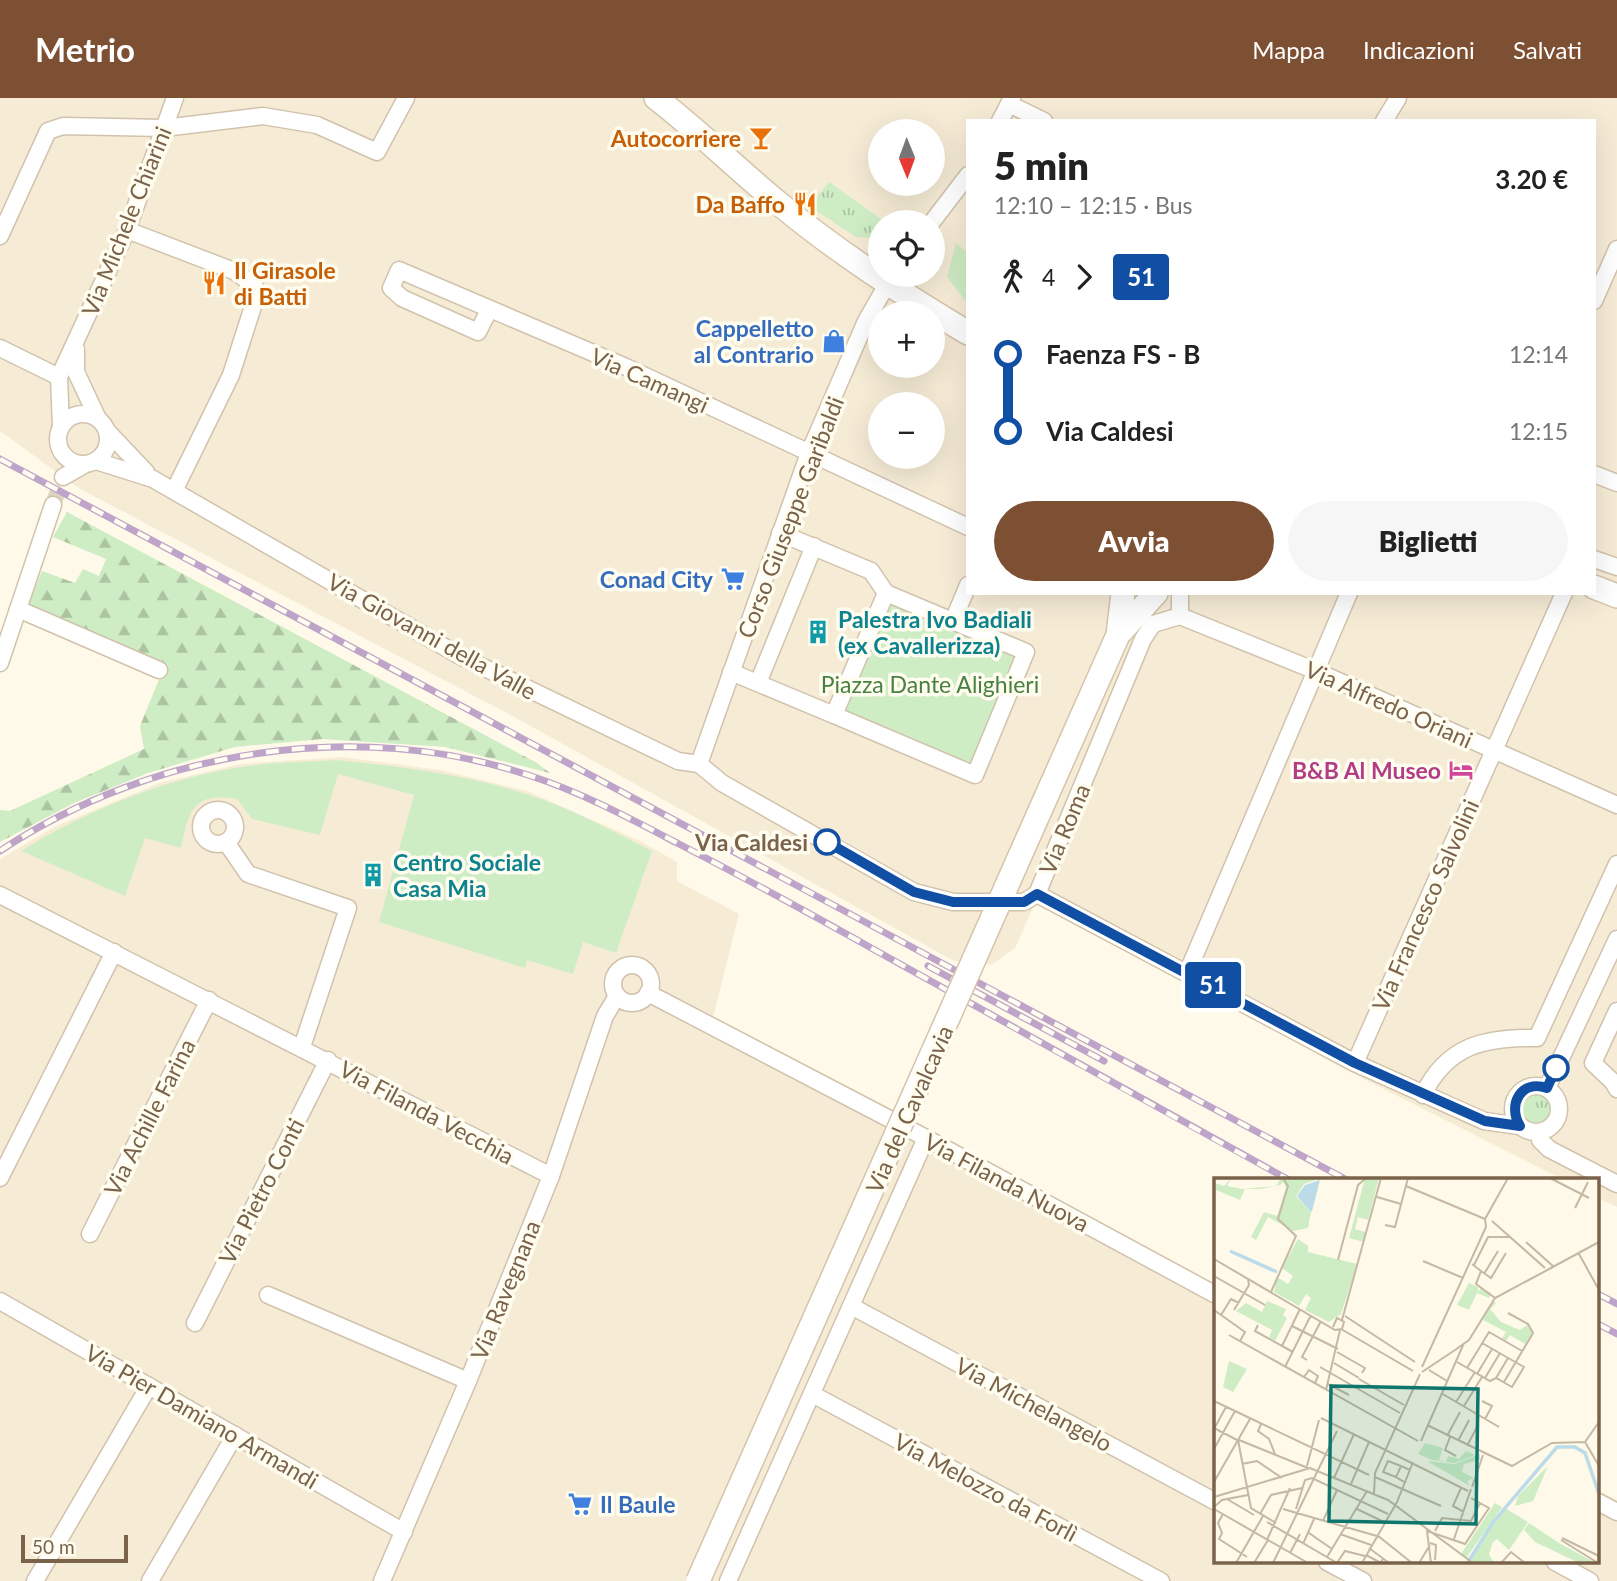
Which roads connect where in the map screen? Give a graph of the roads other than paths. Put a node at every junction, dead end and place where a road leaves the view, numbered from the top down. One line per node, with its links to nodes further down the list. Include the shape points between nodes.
1 (175, 98): 9 (street, Via Michele Chiarini)
2 (406, 98): 9 (street, via 377,152 317,125 263,116)
3 (656, 98): 15 (main road, via 782,206)
4 (1398, 98): 8 (street)
5 (1010, 101): 6 (street); 7 (street)
6 (1001, 119)
7 (1041, 119)
8 (1385, 119)
9 (164, 128): 12 (street, Via Michele Chiarini); 13 (street, via 63,126 48,131)
10 (966, 182): 11 (street)
11 (942, 210)
12 (127, 230): 21 (street, Via Michele Chiarini); 32 (street, via 234,271 255,286 256,297 231,375)
13 (0, 236)
14 (1617, 249): 18 (street)
15 (868, 264)
16 (885, 287): 26 (street, Corso Giuseppe Garibaldi)
17 (902, 287): 20 (main road)
18 (1596, 296)
19 (489, 310): 19 (street, Via Camangi, via 399,270 391,288 402,298 478,332); 26 (street, Via Camangi)
20 (966, 331)
21 (77, 343): 23 (street, Via Michele Chiarini); 24 (street, Via Michele Chiarini, via 76,372)
22 (0, 348): 23 (street)
23 (59, 377): 25 (street)
24 (103, 425): 25 (street, via 82,414); 28 (street, via 107,448); 30 (street, Via Giovanni della Valle)
25 (61, 427): 27 (street, via 58,443)
26 (809, 453): 34 (street); 35 (street, Corso Giuseppe Garibaldi)
27 (65, 457): 28 (street); 28 (street, via 63,477)
28 (90, 463): 30 (street, Via Giovanni della Valle)
29 (1596, 475): 31 (street)
30 (153, 479): 32 (street, Via Giovanni della Valle)
31 (1617, 484)
32 (174, 491): 59 (street, Via Giovanni della Valle, via 460,656 678,761)
33 (53, 505): 48 (street)
34 (966, 526)
35 (780, 533): 36 (street); 55 (street, Corso Giuseppe Garibaldi)
36 (814, 546): 41 (street, via 871,571); 56 (street, Corso Giuseppe Garibaldi)
37 (1596, 560): 38 (street)
38 (1617, 567)
39 (1596, 588): 47 (main road)
40 (966, 590): 50 (street)
41 (887, 593): 50 (street); 57 (street)
42 (1122, 595): 51 (main road, Via del Cavalcavia)
43 (1154, 595): 51 (main road, Via del Cavalcavia)
44 (1180, 595): 49 (street)
45 (1348, 595): 54 (street)
46 (1563, 595): 58 (street, Via Francesco Salvolini)
47 (1617, 596)
48 (18, 609): 52 (street); 53 (street)
49 (1180, 616): 54 (street, Via Alfredo Oriani); 63 (street, Via Roma, via 1153,624 1143,639)
50 (953, 621): 57 (street, via 1026,652 975,775)
51 (1118, 635): 103 (main road, Via del Cavalcavia, bridge)
52 (0, 663)
53 (159, 670)
54 (1317, 671): 58 (street, Via Alfredo Oriani); 67 (street)
55 (731, 672): 56 (street); 59 (street, Corso Giuseppe Garibaldi)
56 (758, 683): 57 (street)
57 (834, 715)
58 (1493, 750): 60 (street, Via Alfredo Oriani); 74 (street, Via Francesco Salvolini)
59 (699, 764): 63 (street, via 722,783 914,892 953,902 1024,902)
60 (1617, 805)
61 (226, 842): 72 (street, via 248,874 348,908)
62 (1617, 864): 77 (street, via 1537,1038 1487,1041 1453,1054 1433,1074)
63 (1037, 894): 67 (street, Via Roma)
64 (0, 895): 66 (street, Via Filanda Vecchia)
65 (1617, 939): 75 (street)
66 (114, 952): 70 (street, Via Filanda Vecchia); 82 (street)
67 (1188, 971): 74 (street, Via Roma)
68 (648, 993): 69 (street, via 633,1003); 69 (street, Via Ravegnana, via 648,975 633,965 617,972 613,984); 80 (street, Via Filanda Nuova)
69 (617, 996): 81 (street, Via Ravegnana, via 605,1016)
70 (209, 1000): 72 (street, Via Filanda Vecchia); 84 (street, Via Achille Farina)
71 (1617, 1011): 76 (street, via 1593,1063)
72 (302, 1047): 73 (street, Via Filanda Vecchia)
73 (328, 1060): 81 (street, Via Filanda Vecchia); 89 (street, Via Pietro Conti)
74 (1355, 1063): 77 (street, Via Roma)
75 (1546, 1089): 78 (street, via 1528,1087 1516,1099 1514,1112); 79 (street, via 1558,1101 1559,1114 1552,1126)
76 (1617, 1089)
77 (1423, 1095): 78 (street, Via Roma, via 1485,1121)
78 (1520, 1126): 79 (street)
79 (1540, 1132): 83 (street, via 1540,1140 1549,1149)
80 (926, 1138): 86 (street, Via Filanda Nuova); 88 (street, Via del Cavalcavia)
81 (551, 1176): 90 (street, Via Ravegnana)
82 (0, 1178)
83 (1617, 1184)
84 (90, 1234)
85 (268, 1294): 90 (street)
86 (1214, 1294)
87 (0, 1301): 91 (street, Via Pier Damiano Armandi)
88 (851, 1306): 92 (street, Via del Cavalcavia); 94 (street, Via Michelangelo)
89 (195, 1323)
90 (468, 1381): 97 (street, Via Ravegnana)
91 (149, 1386): 93 (street, Via Pier Damiano Armandi); 100 (street)
92 (812, 1394): 104 (street, Via del Cavalcavia); 105 (street, Via Melozzo da Forlì)
93 (235, 1435): 97 (street, Via Pier Damiano Armandi); 101 (street)
94 (1214, 1501)
95 (1600, 1503): 96 (street)
96 (1617, 1512)
97 (404, 1532): 102 (street, Via Ravegnana)
98 (1331, 1564): 106 (street)
99 (1559, 1564): 107 (street)
100 (35, 1581)
101 (150, 1581)
102 (382, 1581)
103 (698, 1581)
104 (729, 1581)
105 (1161, 1581)
106 (1363, 1581)
107 (1590, 1581)

